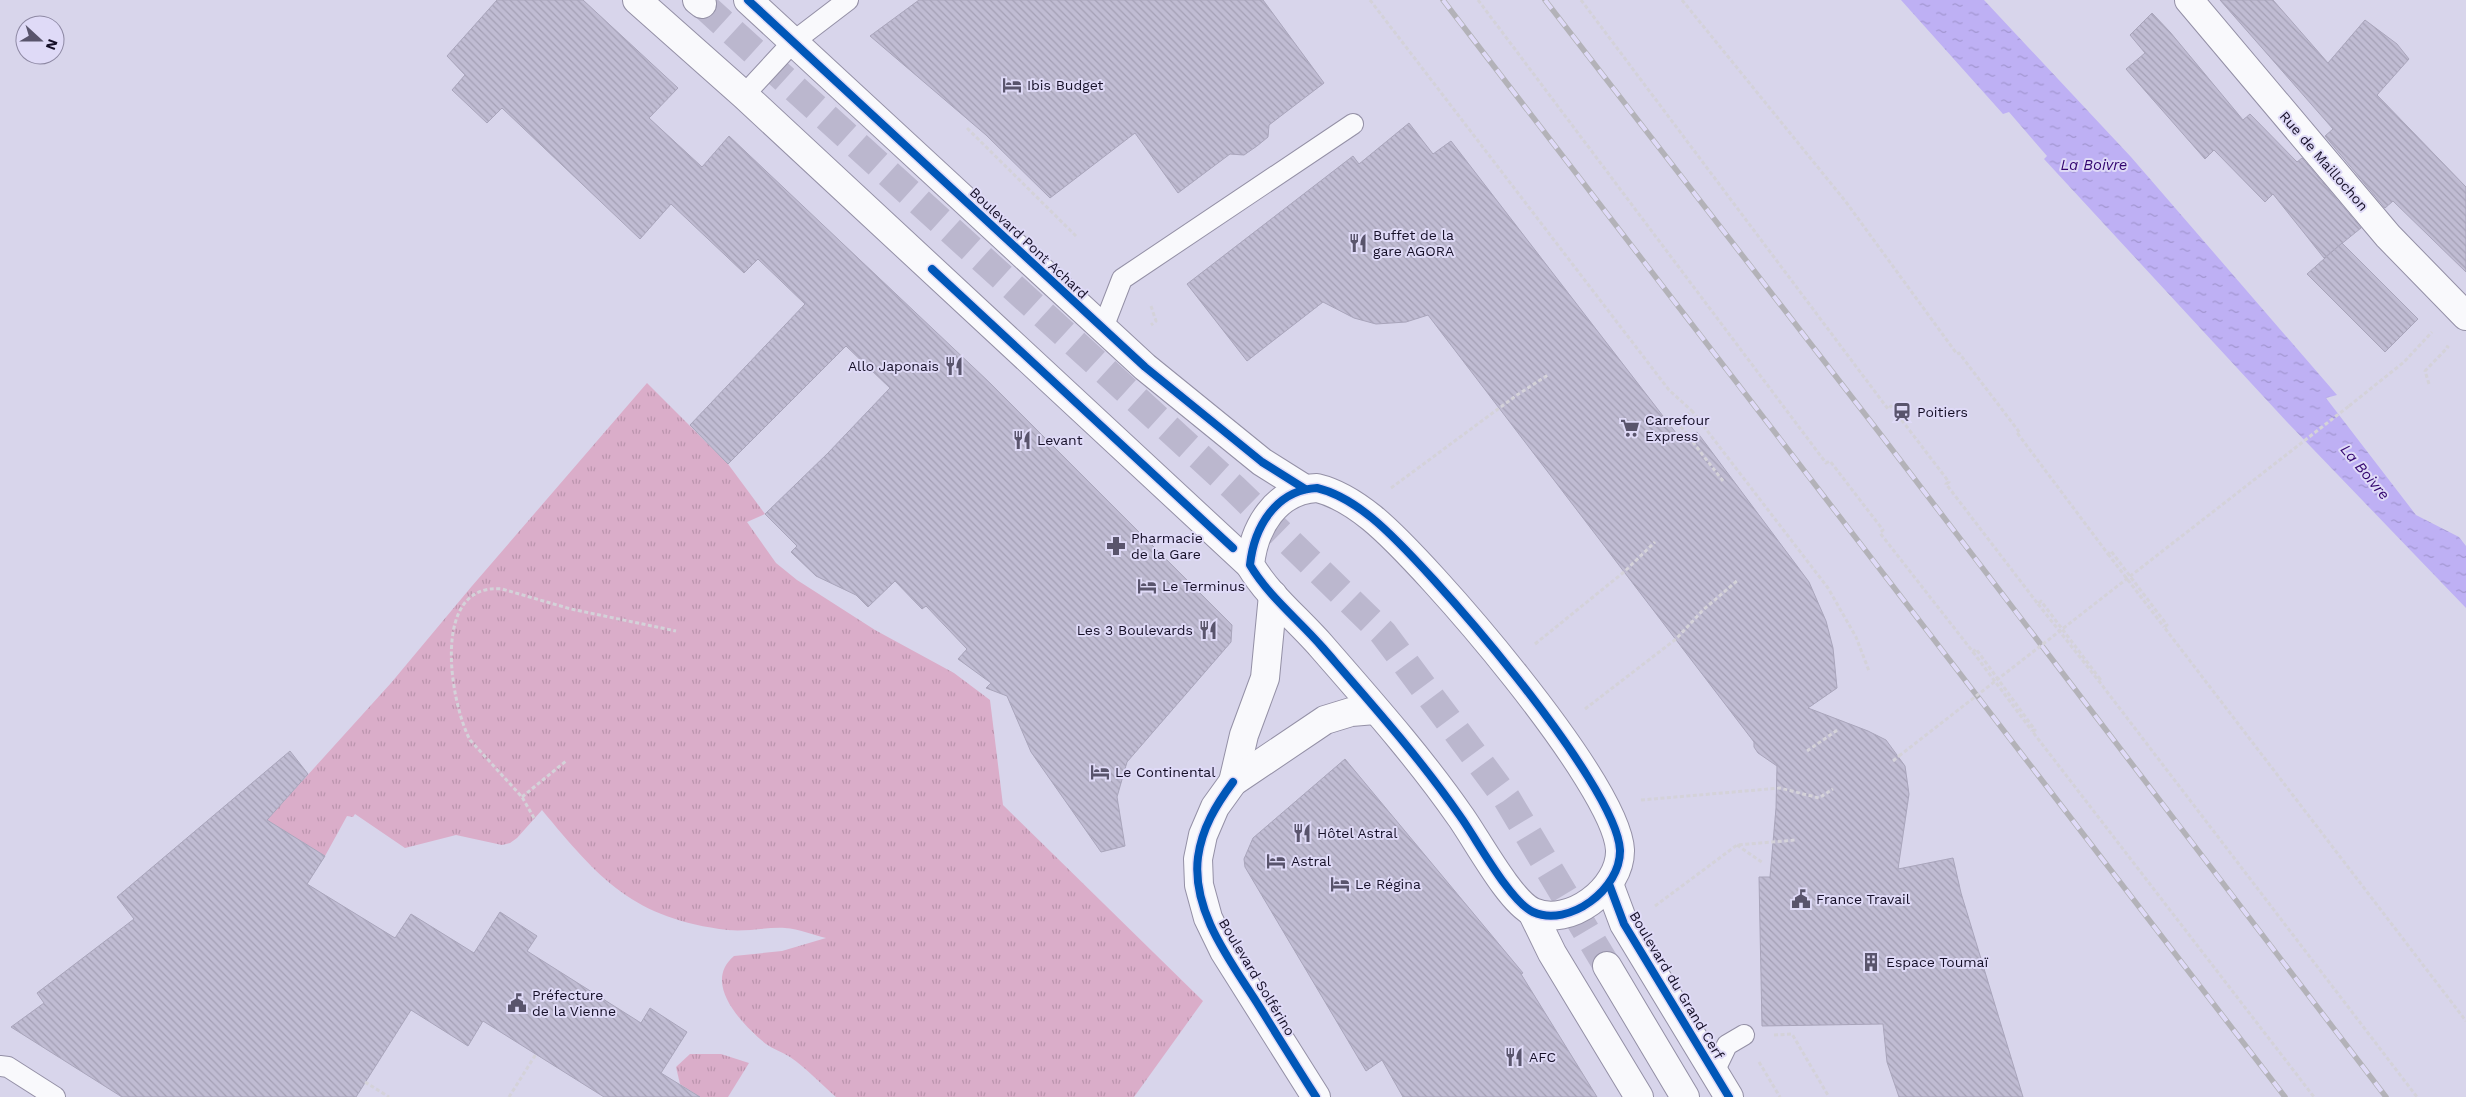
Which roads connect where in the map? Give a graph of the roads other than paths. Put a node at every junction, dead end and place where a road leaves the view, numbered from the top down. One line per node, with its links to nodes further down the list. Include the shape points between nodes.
1 (637, 0): 6 (street)
2 (748, 0): 5 (street, Boulevard Pont Achard)
3 (848, 0): 5 (lane)
4 (2189, 0): 8 (street, Rue de Maillochon, via 2388,236)
5 (793, 42): 6 (lane); 9 (street, Boulevard Pont Achard)
6 (744, 95): 11 (street)
7 (1353, 124): 9 (lane, via 1122,279)
8 (2466, 316)
9 (1103, 328): 10 (street, Boulevard Pont Achard, via 1145,367 1254,456)
10 (1305, 489): 11 (street, via 1284,499 1266,517 1256,534); 15 (street, via 1327,491 1351,502 1374,519 1455,603 1498,655 1576,761 1611,819 1620,850 1617,869)
11 (1250, 564): 12 (street)
12 (1273, 595): 13 (street, via 1324,648); 14 (street, Boulevard Solférino, via 1265,678 1244,735)
13 (1375, 710): 14 (street, Boulevard Solférino, via 1351,712 1325,720); 16 (street, via 1440,788 1507,887)
14 (1232, 782): 22 (street, Boulevard Solférino, via 1215,807 1203,835 1198,859 1198,885 1208,918 1224,951)
15 (1609, 884): 16 (street, via 1590,902 1567,913 1548,915); 20 (street, Boulevard du Grand Cerf, via 1624,924)
16 (1532, 912): 23 (street, via 1552,953)
17 (1607, 966): 24 (street)
18 (1744, 1035): 20 (lane, via 1727,1045)
19 (0, 1066): 21 (lane, via 8,1067)
20 (1714, 1072): 25 (street, Boulevard du Grand Cerf)
21 (55, 1097)
22 (1316, 1097)
23 (1639, 1097)
24 (1685, 1097)
25 (1729, 1097)

